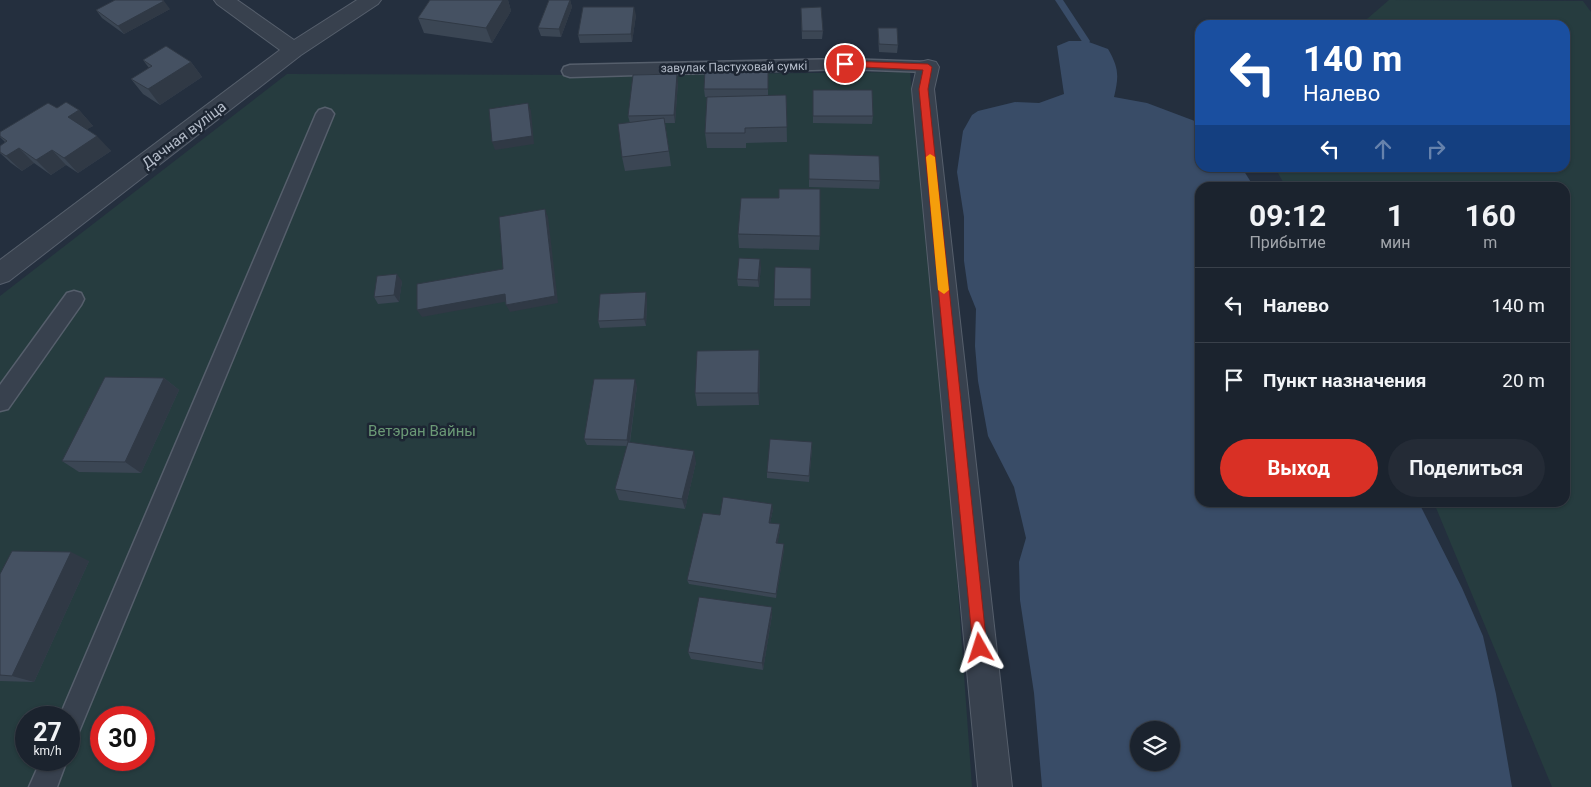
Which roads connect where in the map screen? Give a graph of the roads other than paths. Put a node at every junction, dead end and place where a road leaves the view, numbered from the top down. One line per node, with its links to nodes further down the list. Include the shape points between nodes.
1 (224, 0): 3 (street)
2 (371, 0): 3 (street, Дачная вуліца)
3 (294, 50): 7 (street, Дачная вуліца)
4 (928, 67): 5 (lane, завулак Пастуховай сумкі, via 845,64); 13 (street, via 924,89)
5 (570, 71)
6 (325, 114): 10 (lane)
7 (0, 274)
8 (74, 299): 9 (lane)
9 (0, 402)
10 (77, 706)
11 (49, 771): 12 (lane)
12 (42, 787)
13 (995, 787)

